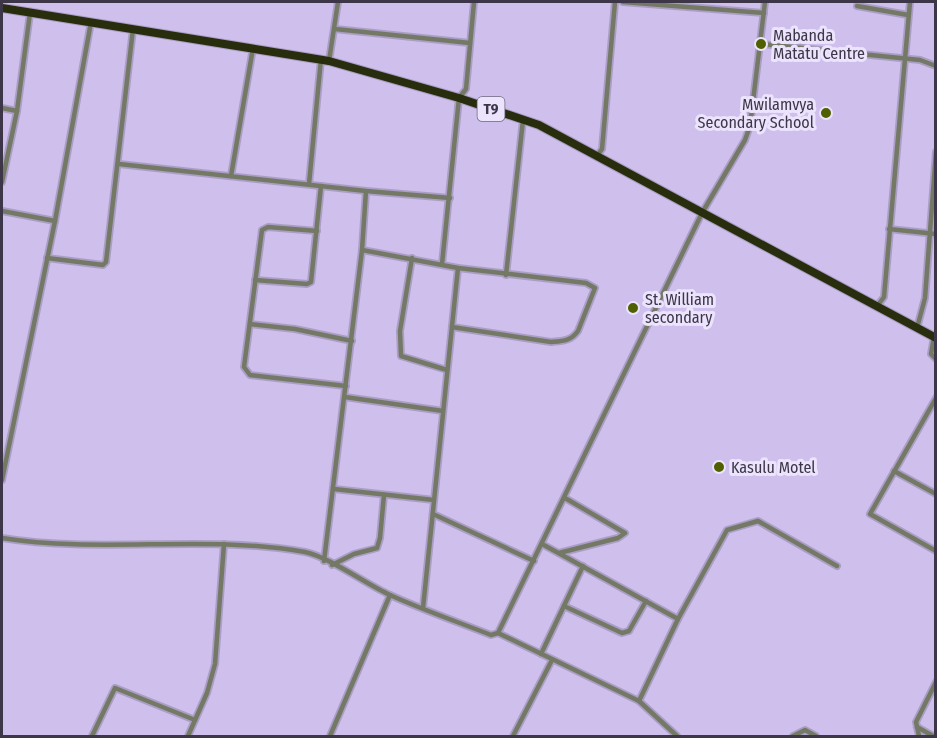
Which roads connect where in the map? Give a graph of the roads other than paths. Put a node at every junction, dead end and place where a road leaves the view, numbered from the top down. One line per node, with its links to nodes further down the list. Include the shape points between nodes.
1 (338, 2): 16 (street)
2 (474, 2): 18 (street)
3 (615, 2): 29 (street, via 602,149)
4 (623, 2): 8 (street)
5 (716, 2): 11 (street)
6 (765, 2): 13 (street)
7 (909, 2): 14 (street)
8 (665, 3): 11 (street)
9 (857, 6): 14 (street)
10 (2, 8): 12 (highway, T9)
11 (716, 9): 13 (street)
12 (30, 13): 15 (highway, T9); 26 (street)
13 (764, 13): 19 (street)
14 (908, 15): 21 (street)
15 (91, 22): 17 (highway, T9); 40 (street)
16 (335, 28): 18 (street); 22 (street)
17 (134, 29): 20 (highway, T9); 31 (street)
18 (470, 43): 24 (street, via 466,89)
19 (761, 44): 21 (street); 39 (street, via 750,126)
20 (253, 48): 22 (highway, T9); 32 (street)
21 (903, 58): 23 (street); 41 (street)
22 (325, 60): 24 (highway, T9); 34 (street)
23 (934, 64)
24 (459, 98): 27 (highway, T9); 37 (street)
25 (2, 108): 26 (street)
26 (17, 111): 30 (street)
27 (523, 120): 29 (highway, T9); 50 (street)
28 (936, 152): 43 (street)
29 (597, 156): 39 (highway, T9)
30 (4, 160): 33 (street)
31 (119, 164): 32 (street); 46 (street, via 106,262 103,265)
32 (231, 176): 34 (street)
33 (2, 182)
34 (309, 184): 35 (street)
35 (321, 186): 36 (street); 42 (street)
36 (366, 192): 37 (street); 45 (street)
37 (450, 198): 48 (street)
38 (2, 211): 40 (street)
39 (702, 213): 52 (highway, T9); 69 (street)
40 (55, 221): 46 (street)
41 (889, 230): 43 (street); 52 (street, via 884,297)
42 (316, 231): 51 (street, via 264,228); 51 (street, via 311,282)
43 (929, 233): 44 (street); 55 (street, via 925,298)
44 (936, 234)
45 (362, 250): 47 (street); 57 (street)
46 (47, 258): 65 (street)
47 (412, 258): 48 (street); 59 (street, via 400,331 401,356)
48 (442, 264): 49 (street)
49 (458, 268): 50 (street); 54 (street)
50 (506, 275): 54 (street, via 586,283 596,288 574,337 551,342)
51 (255, 280): 53 (street)
52 (878, 305): 55 (highway, T9)
53 (249, 324): 57 (street); 60 (street, via 244,367 250,375)
54 (452, 327): 59 (street)
55 (917, 328): 56 (highway, T9)
56 (935, 338): 58 (street, via 931,354)
57 (352, 341): 60 (street)
58 (936, 359)
59 (447, 370): 63 (street)
60 (346, 386): 61 (street)
61 (345, 397): 63 (street); 66 (street)
62 (936, 398): 64 (street)
63 (443, 411): 70 (street)
64 (894, 471): 67 (street); 75 (street, via 870,514)
65 (2, 480)
66 (334, 489): 68 (street); 77 (street)
67 (936, 494)
68 (384, 495): 70 (street); 79 (street, via 377,548)
69 (565, 498): 74 (street); 76 (street, via 625,533)
70 (434, 500): 71 (street)
71 (433, 514): 78 (street); 85 (street)
72 (2, 538): 73 (street, via 38,544)
73 (224, 544): 77 (street, via 309,553); 92 (street, via 215,664)
74 (542, 544): 76 (street); 78 (street)
75 (936, 551)
76 (560, 553): 80 (street)
77 (324, 561): 79 (street)
78 (534, 561): 87 (street)
79 (332, 565): 82 (street)
80 (583, 566): 83 (street); 84 (street)
81 (837, 566): 86 (street, via 758,521 745,522 727,530)
82 (390, 595): 85 (street); 96 (street)
83 (646, 601): 84 (street, via 628,631 622,633); 86 (street)
84 (564, 606): 88 (street)
85 (423, 608): 87 (street, via 491,635)
86 (678, 620): 91 (street)
87 (498, 633): 88 (street)
88 (541, 654): 89 (street)
89 (552, 660): 91 (street); 97 (street)
90 (936, 682): 93 (street)
91 (639, 701): 98 (street)
92 (195, 720): 94 (street, via 115,688); 95 (street)
93 (917, 727): 101 (street); 102 (street)
94 (92, 736)
95 (188, 736)
96 (330, 736)
97 (513, 736)
98 (677, 736)
99 (793, 736): 100 (street, via 805,730)
100 (816, 736)
101 (919, 736)
102 (933, 736)

